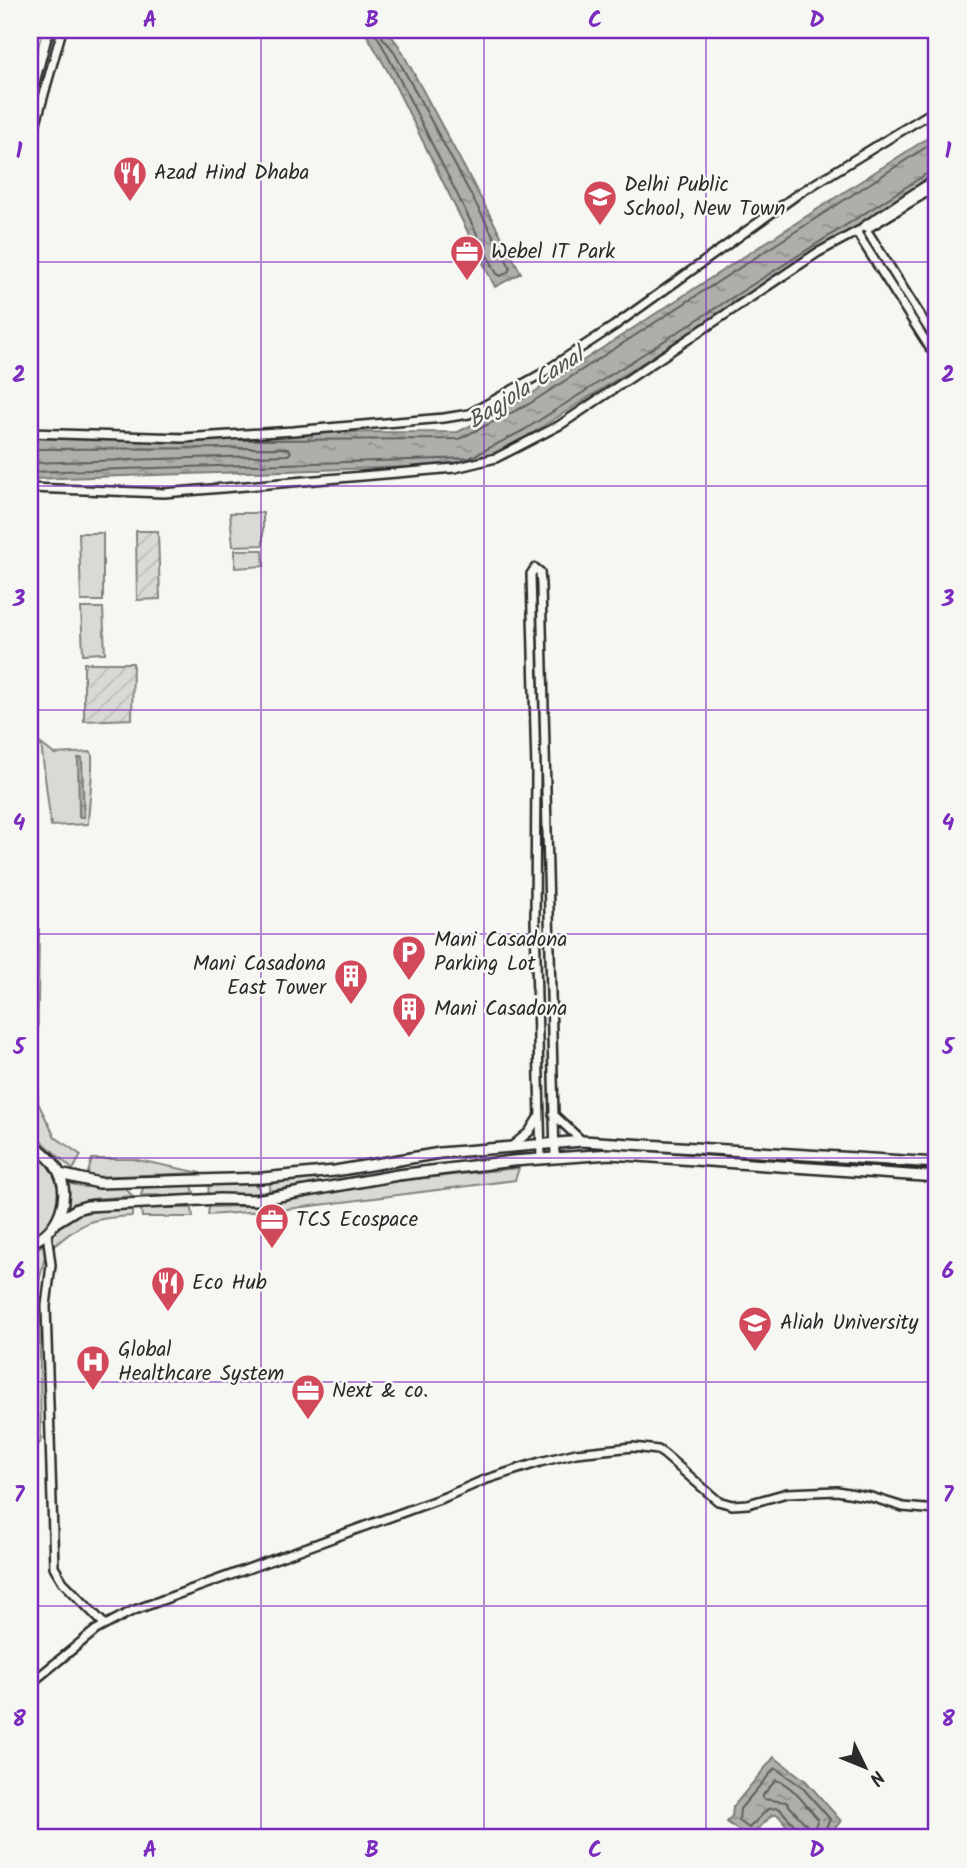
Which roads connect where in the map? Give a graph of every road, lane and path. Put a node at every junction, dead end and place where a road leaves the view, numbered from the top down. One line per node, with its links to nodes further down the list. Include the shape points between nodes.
1 (38, 30): 4 (main road)
2 (48, 30): 5 (main road)
3 (62, 30): 7 (street)
4 (30, 59)
5 (30, 97)
6 (937, 109): 13 (street, via 798,194 541,374 469,414 183,438)
7 (30, 144)
8 (937, 178): 10 (street)
9 (937, 186): 10 (street)
10 (863, 231): 11 (street); 12 (street); 14 (street, via 817,253 569,419 486,462 164,493)
11 (937, 342)
12 (937, 359)
13 (30, 432)
14 (30, 488)
15 (553, 1114): 16 (street, via 541,585 535,568 531,574); 17 (street); 18 (street)
16 (539, 1117): 19 (street); 21 (street)
17 (582, 1140): 18 (main road); 24 (main road)
18 (554, 1143): 19 (main road); 22 (street)
19 (540, 1144): 21 (main road); 23 (street)
20 (32, 1146): 25 (main road, via 47,1156)
21 (510, 1147): 25 (main road, via 263,1178 99,1183)
22 (555, 1157): 23 (main road); 26 (main road, via 610,1154)
23 (541, 1158): 27 (main road, via 398,1175 256,1200 88,1206)
24 (937, 1163)
25 (60, 1174): 27 (main road, via 64,1198)
26 (937, 1177)
27 (56, 1222): 28 (main road)
28 (47, 1233): 29 (main road); 31 (street, via 54,1567)
29 (32, 1243)
30 (937, 1510): 31 (street, via 837,1491 787,1493 732,1505 718,1501 658,1450 632,1447 576,1453 495,1476 142,1607)
31 (105, 1625): 32 (street)
32 (30, 1684)

